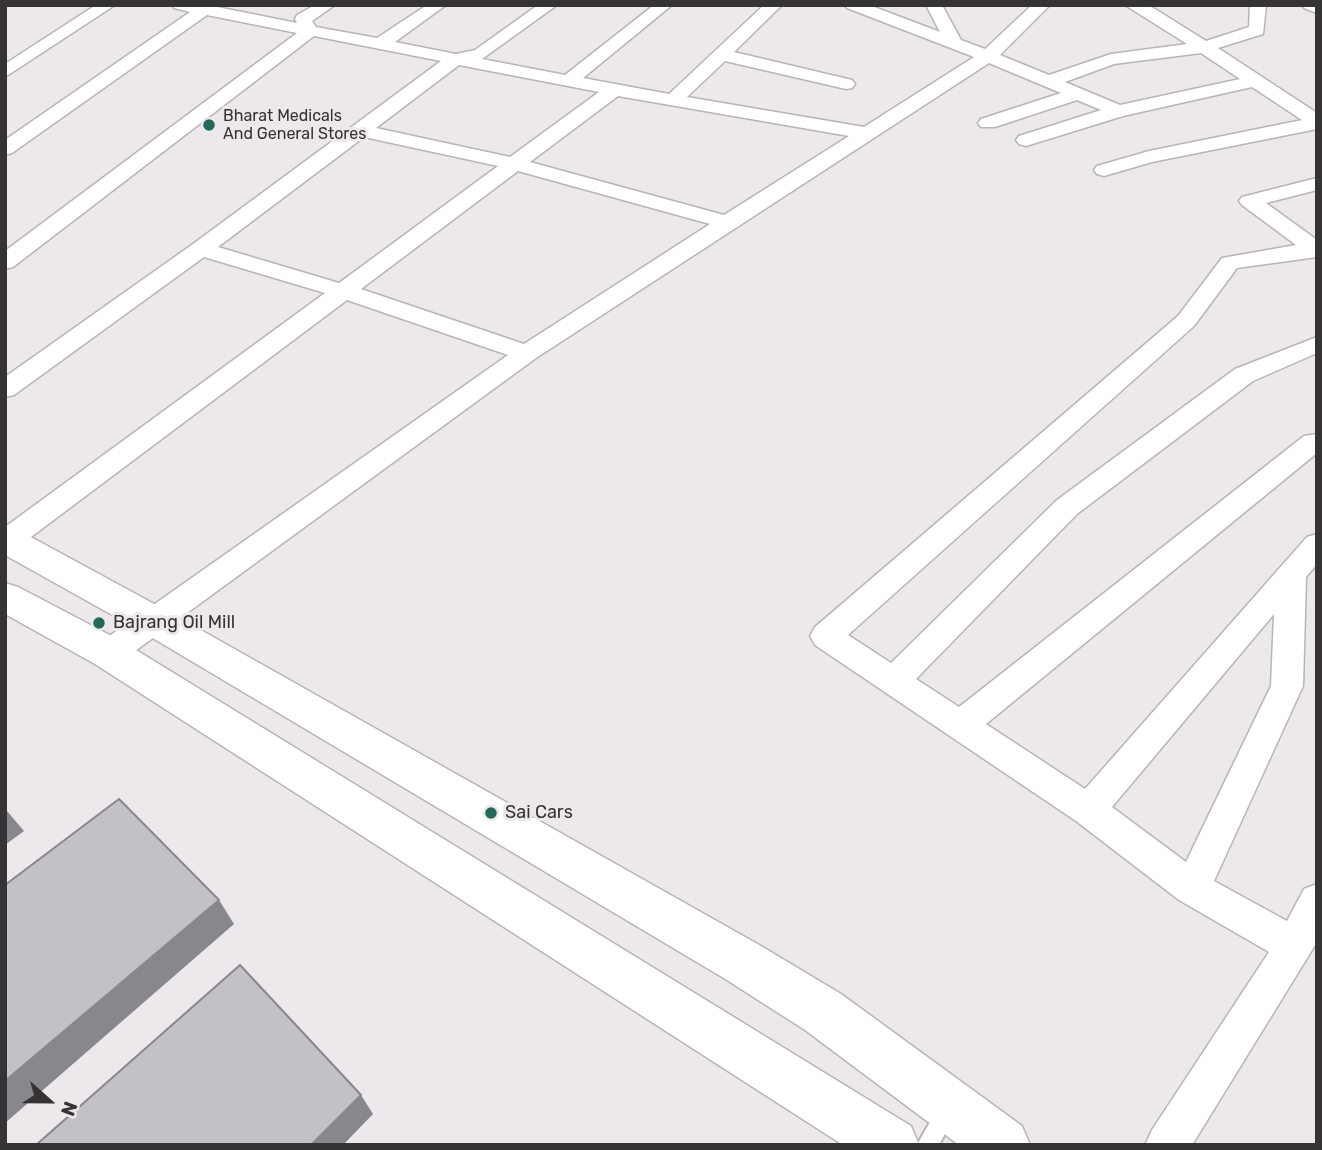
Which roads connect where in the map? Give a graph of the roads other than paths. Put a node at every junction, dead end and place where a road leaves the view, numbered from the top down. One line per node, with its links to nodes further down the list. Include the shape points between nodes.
1 (107, 5): 23 (street)
2 (180, 5): 14 (street)
3 (327, 5): 16 (street, via 303,19)
4 (438, 5): 17 (street)
5 (549, 5): 22 (street, via 481,54)
6 (664, 5): 24 (street)
7 (775, 5): 20 (street)
8 (853, 5): 18 (street)
9 (934, 5): 18 (street)
10 (1042, 5): 21 (street)
11 (1133, 5): 19 (street)
12 (1258, 5): 19 (street, via 1257,30)
13 (1310, 5): 15 (street)
14 (207, 7): 16 (street); 37 (street)
15 (1317, 8)
16 (310, 32): 17 (street); 44 (street)
17 (380, 44): 22 (street)
18 (955, 45): 21 (street)
19 (1204, 47): 25 (street, via 1111,59); 26 (street)
20 (722, 55): 27 (street); 30 (street)
21 (988, 56): 25 (street); 35 (street)
22 (456, 59): 24 (street); 34 (street)
23 (5, 72)
24 (570, 80): 28 (street)
25 (1051, 81): 29 (street)
26 (1256, 82): 31 (street); 33 (street)
27 (846, 84)
28 (614, 90): 30 (street); 38 (street)
29 (1078, 94): 31 (street); 32 (street)
30 (674, 99): 35 (street)
31 (1118, 111): 36 (street)
32 (988, 123)
33 (1317, 123): 39 (street)
34 (359, 130): 38 (street); 42 (street)
35 (867, 133): 41 (street)
36 (1026, 140)
37 (5, 149)
38 (514, 164): 41 (street); 45 (street)
39 (1104, 170)
40 (1317, 184): 43 (street, via 1249,201)
41 (727, 222): 47 (street)
42 (201, 249): 45 (street); 48 (street)
43 (1316, 249): 56 (street, via 1230,262 1186,321 826,636)
44 (5, 262)
45 (343, 291): 47 (street); 50 (street)
46 (1317, 344): 56 (street, via 1244,375 1067,507)
47 (527, 353): 54 (street)
48 (5, 388)
49 (1313, 442): 57 (street)
50 (6, 540): 54 (street)
51 (1317, 544): 52 (street)
52 (1291, 574): 58 (street); 59 (street, via 1287,686)
53 (5, 597): 55 (street)
54 (153, 621): 55 (street); 62 (street, via 744,963 823,1012)
55 (109, 653): 63 (street)
56 (894, 680): 57 (street)
57 (961, 725): 58 (street)
58 (1088, 810): 59 (street)
59 (1192, 888): 61 (street)
60 (1317, 901): 61 (street)
61 (1295, 946): 66 (street)
62 (950, 1106): 64 (lane); 65 (street)
63 (892, 1145)
64 (927, 1145)
65 (1003, 1145)
66 (1167, 1145)

